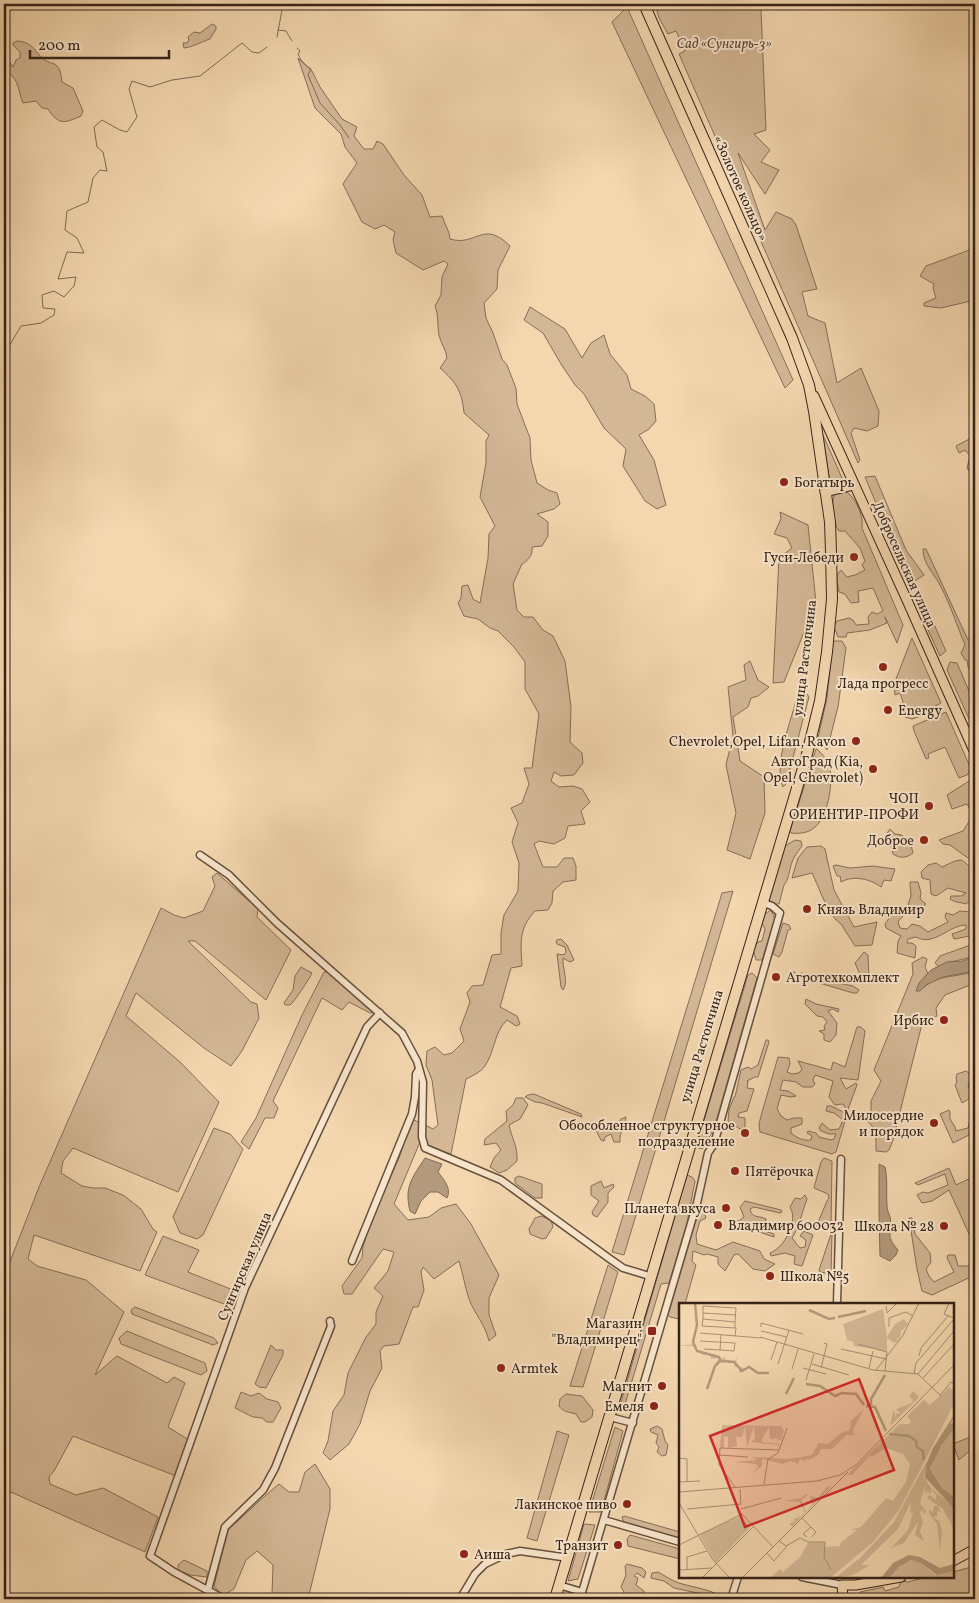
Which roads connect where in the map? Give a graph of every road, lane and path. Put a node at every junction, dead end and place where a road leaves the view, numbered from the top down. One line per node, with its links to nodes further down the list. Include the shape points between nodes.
1 (637, 4): 3 (highway, «Золотое кольцо»)
2 (644, 4): 4 (highway, «Золотое кольцо», via 789,330)
3 (770, 303): 6 (highway, улица Растопчина, via 796,367)
4 (809, 386): 5 (main road, Добросельская улица); 6 (highway, улица Растопчина)
5 (832, 436): 6 (main road, via 825,433); 7 (main road, Добросельская улица)
6 (818, 440): 8 (highway, улица Растопчина)
7 (854, 485): 8 (main road); 9 (main road, Добросельская улица)
8 (825, 492): 11 (highway, улица Растопчина, via 832,574 824,678 815,725); 16 (highway, улица Растопчина, via 826,599 810,724)
9 (975, 753)
10 (200, 855): 12 (street, via 229,875 277,923)
11 (764, 903): 19 (highway, улица Растопчина); 20 (street, via 780,913)
12 (380, 1013): 13 (street, via 402,1033); 31 (street, Сунгирская улица, via 367,1027 245,1288 150,1556)
13 (419, 1069): 15 (street, via 412,1114); 16 (street, via 424,1101 422,1137 426,1148 501,1180 623,1268)
14 (841, 1159): 17 (street)
15 (352, 1262)
16 (646, 1275): 24 (highway, улица Растопчина)
17 (838, 1303)
18 (330, 1320): 31 (street, via 331,1326 275,1468 263,1490 225,1527)
19 (610, 1417): 20 (street); 30 (highway, улица Растопчина)
20 (632, 1423): 21 (street)
21 (604, 1520): 22 (street); 32 (street)
22 (679, 1542)
23 (973, 1552): 25 (main road)
24 (562, 1558): 34 (street, via 520,1551 506,1554 485,1564); 35 (highway, улица Растопчина)
25 (954, 1561)
26 (738, 1578): 38 (street)
27 (807, 1578): 29 (street)
28 (895, 1578): 29 (main road)
29 (842, 1585): 39 (main road)
30 (559, 1586): 32 (street); 36 (highway, улица Растопчина)
31 (208, 1590): 33 (street)
32 (582, 1592): 37 (street)
33 (224, 1599)
34 (460, 1599)
35 (550, 1599)
36 (555, 1599)
37 (580, 1599)
38 (732, 1599)
39 (843, 1599)

